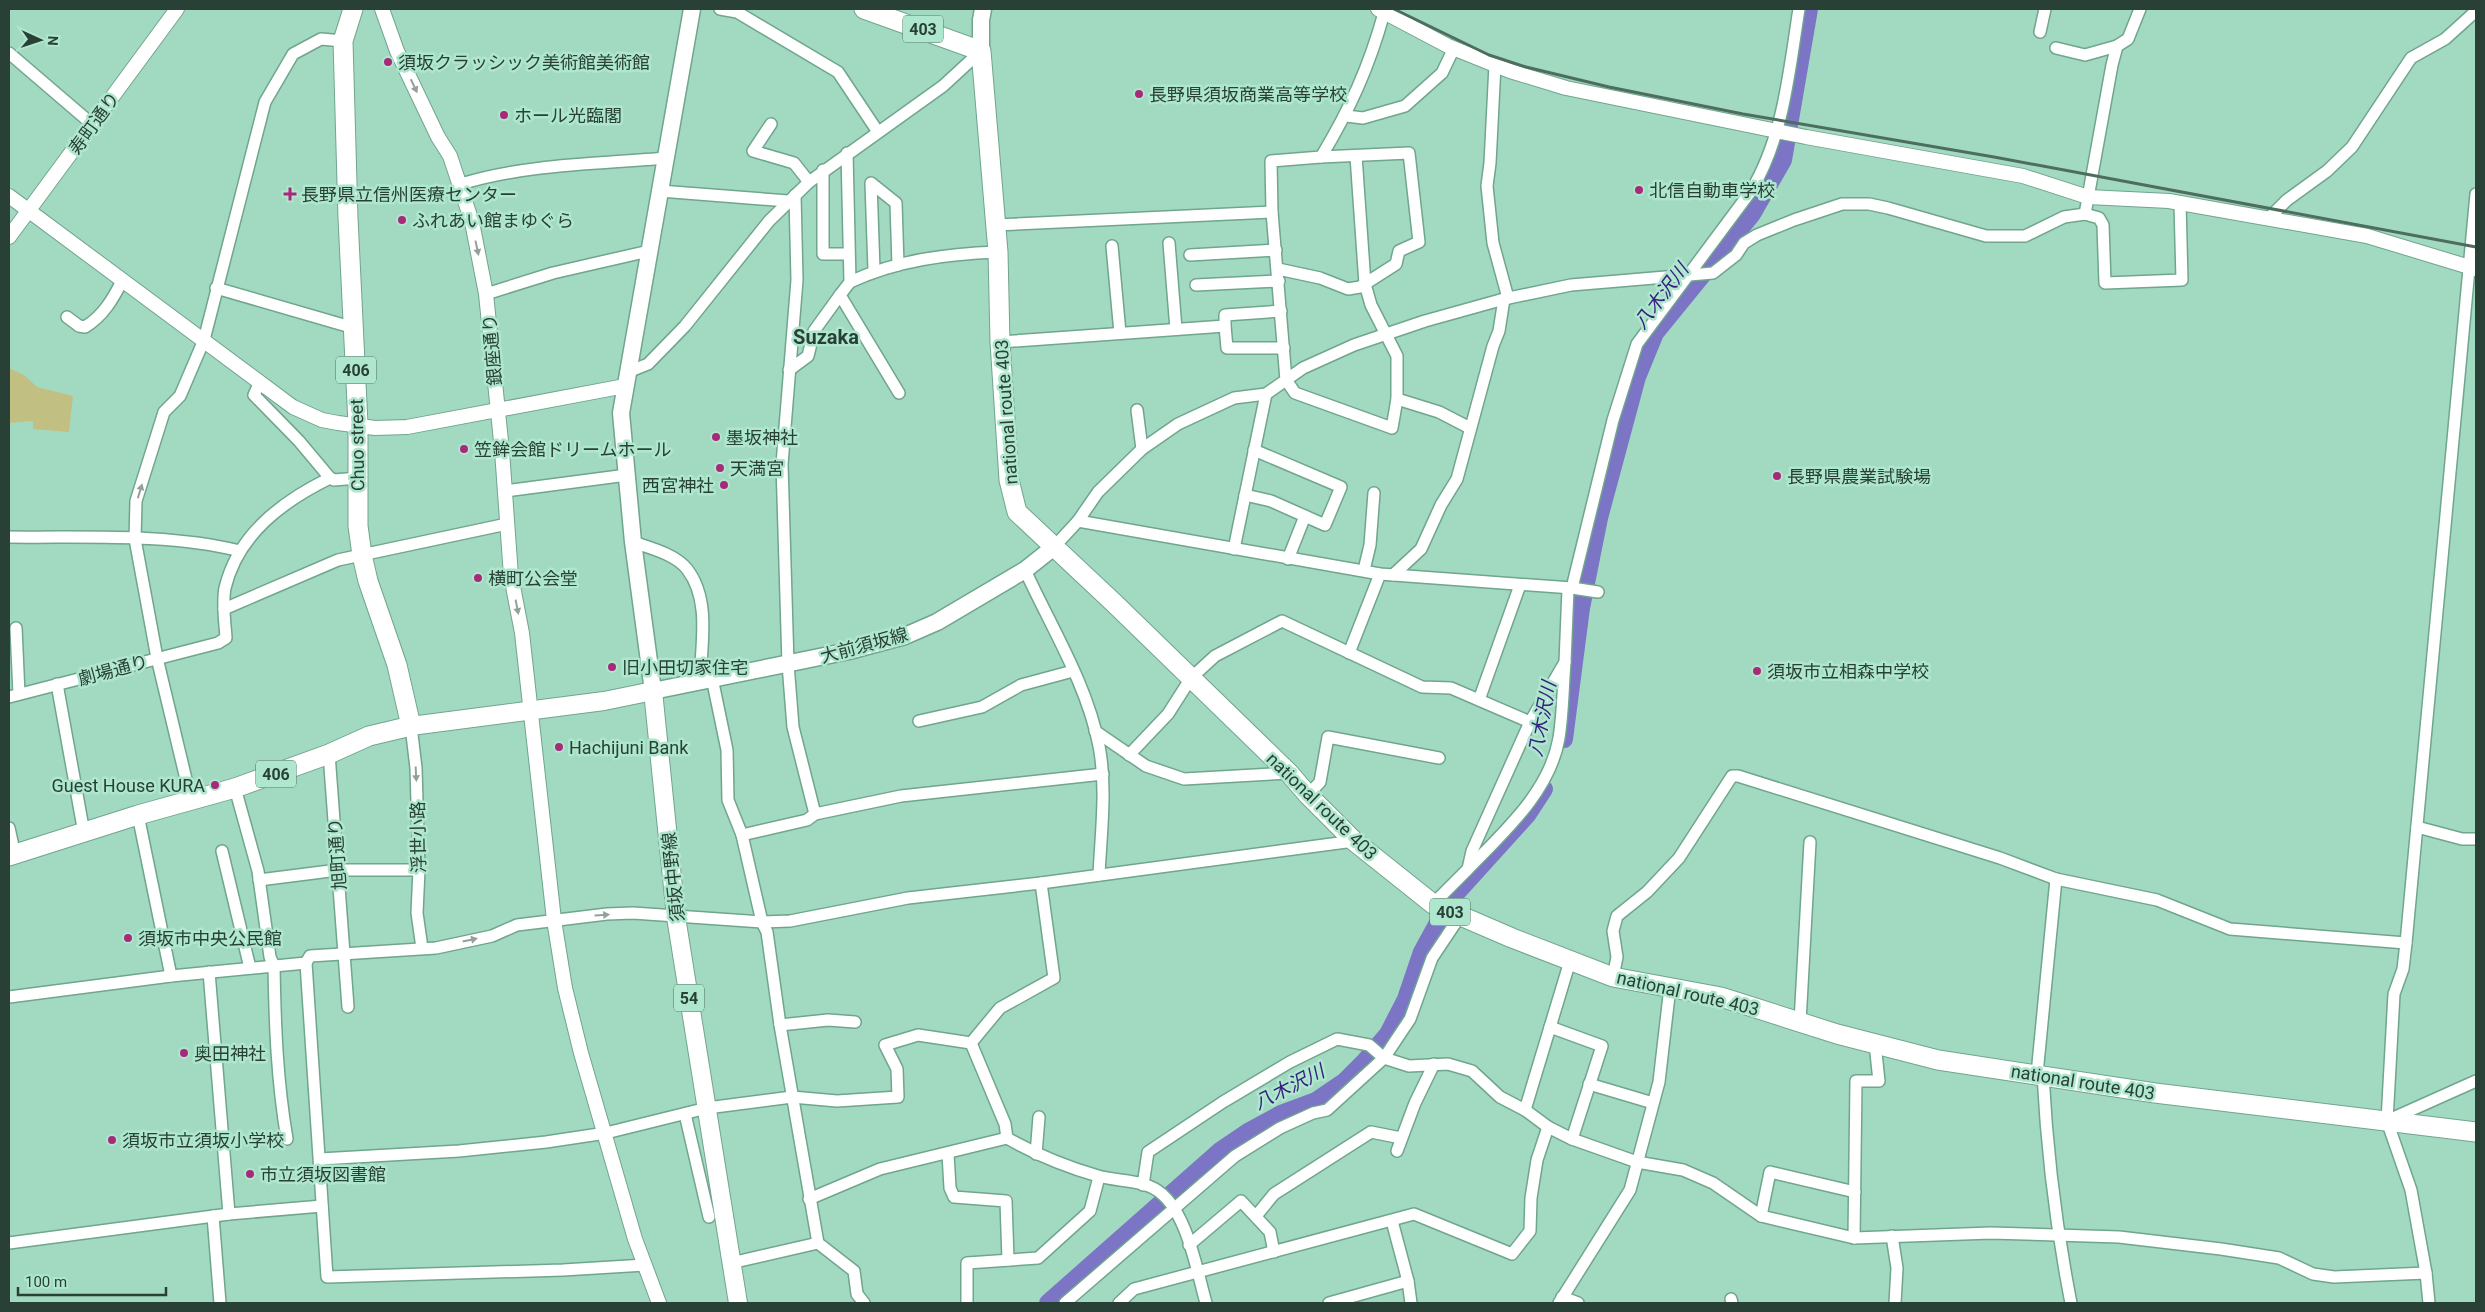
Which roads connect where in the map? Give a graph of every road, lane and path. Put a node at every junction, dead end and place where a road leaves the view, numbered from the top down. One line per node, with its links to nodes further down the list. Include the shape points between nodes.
1 (177, 9): 23 (street, 寿町通り)
2 (353, 9): 14 (highway, Chuo street / 406)
3 (382, 9): 32 (street, 銀座通り, one-way to 32, via 397,51)
4 (692, 9): 29 (main road)
5 (720, 9): 24 (street, via 737,12 838,72)
6 (864, 9): 18 (highway, 403)
7 (983, 9): 18 (main road)
8 (1799, 9): 25 (street)
9 (2045, 9): 13 (street)
10 (2140, 9): 15 (street, via 2128,39)
11 (1381, 11): 16 (street); 21 (street, via 1371,58)
12 (2476, 11): 42 (street, via 2445,39 2411,58 2352,148)
13 (2040, 32)
14 (343, 41): 61 (street, via 321,39 293,54 265,102); 68 (highway, Chuo street / 406)
15 (2117, 46): 17 (street, via 2085,55); 36 (street)
16 (1454, 48): 20 (street); 21 (street, via 1442,73 1405,106 1363,118)
17 (2056, 48)
18 (982, 51): 24 (street, via 943,86); 43 (highway, national route 403 / 403)
19 (9, 53): 23 (street)
20 (1495, 65): 25 (street, via 1566,88); 64 (street, via 1486,186 1493,243)
21 (1346, 116): 28 (street)
22 (771, 124): 31 (street, via 753,151 794,163)
23 (93, 125): 39 (street, 寿町通り)
24 (878, 132): 26 (street)
25 (1778, 132): 36 (street, via 2023,176); 55 (street, via 1766,167 1752,191)
26 (847, 152): 30 (street); 50 (street)
27 (1356, 156): 28 (street); 59 (street); 59 (street, via 1409,153 1418,242 1398,251 1396,264)
28 (1322, 157): 40 (street, via 1270,162)
29 (666, 158): 32 (street, via 528,170); 33 (main road)
30 (823, 170): 31 (street); 50 (street, via 823,254)
31 (808, 182): 37 (street)
32 (461, 184): 62 (street, 銀座通り, one-way to 62)
33 (660, 191): 37 (street); 48 (main road)
34 (2476, 194): 53 (street)
35 (9, 196): 39 (street)
36 (2088, 197): 38 (street); 41 (street)
37 (792, 198): 75 (street, via 797,280); 76 (street, via 769,221 685,326 648,364)
38 (2180, 203): 41 (street, via 2182,280 2105,283 2103,225 2099,218); 42 (street)
39 (29, 211): 44 (street, 寿町通り); 57 (street)
40 (1272, 212): 43 (street); 47 (street)
41 (2085, 214): 55 (street, via 2064,217 2031,234 1986,236 1869,204 1842,204 1757,235 1744,242 1736,255 1712,273)
42 (2269, 218): 53 (street, via 2367,236)
43 (996, 225): 49 (highway, national route 403 / 403)
44 (9, 237)
45 (1169, 243): 69 (street)
46 (1112, 246): 70 (street)
47 (1276, 250): 51 (street); 56 (street)
48 (649, 252): 62 (street, via 554,273); 76 (main road)
49 (998, 252): 52 (street, via 955,254); 73 (highway, national route 403 / 403)
50 (848, 254): 58 (street)
51 (1190, 255)
52 (898, 265): 54 (street); 54 (street, via 896,203 871,183)
53 (2473, 268): 140 (street)
54 (874, 270): 58 (street)
55 (1690, 274): 64 (street, via 1571,286); 110 (street, via 1636,344)
56 (1278, 275): 59 (street, via 1320,278 1348,289); 60 (street); 65 (street)
57 (122, 281): 66 (street, via 107,308 92,323 79,326); 72 (street)
58 (850, 282): 63 (street)
59 (1365, 284): 71 (street)
60 (1196, 285)
61 (216, 288): 68 (street); 72 (street)
62 (486, 294): 82 (street, 銀座通り)
63 (840, 295): 75 (street, via 814,331 808,356); 79 (street)
64 (1506, 298): 71 (street); 85 (street)
65 (1281, 311): 67 (street, via 1225,315); 74 (street)
66 (67, 317)
67 (1225, 326): 69 (street); 74 (street, via 1227,348)
68 (354, 328): 84 (highway, Chuo street / 406)
69 (1176, 329): 70 (street)
70 (1120, 333): 73 (street)
71 (1385, 336): 77 (street, via 1354,345 1303,368); 81 (street, via 1397,356)
72 (204, 340): 78 (street); 98 (street, one-way to 72, via 136,501 164,412 180,396)
73 (1000, 342): 100 (highway, national route 403 / 403, via 1009,480 1017,512)
74 (1284, 348): 77 (street)
75 (789, 370): 117 (street, via 782,464)
76 (627, 379): 82 (street); 88 (main road, via 621,413)
77 (1286, 380): 80 (street); 81 (street, via 1295,393 1392,428)
78 (259, 384): 84 (street, via 293,407 322,420); 89 (street, via 254,394)
79 (899, 393)
80 (1266, 394): 86 (street, via 1234,398 1178,424); 87 (street)
81 (1397, 399): 85 (street, via 1439,412)
82 (497, 409): 84 (street, via 407,427 375,428); 91 (street, 銀座通り)
83 (1137, 410): 86 (street)
84 (358, 424): 90 (highway, Chuo street / 406)
85 (1470, 428): 108 (street, via 1457,479 1421,549)
86 (1142, 449): 95 (street, via 1098,492)
87 (1254, 450): 93 (street); 94 (street, via 1341,487 1325,525)
88 (627, 475): 91 (street); 99 (main road)
89 (330, 478): 90 (street); 102 (street, via 276,510 262,522)
90 (358, 478): 103 (highway, Chuo street / 406)
91 (506, 492): 96 (street, 銀座通り)
92 (1374, 493): 106 (street, via 1370,545)
93 (1245, 495): 94 (street, via 1271,500); 101 (street)
94 (1306, 516): 104 (street)
95 (1078, 521): 100 (street); 101 (street)
96 (507, 524): 103 (street); 125 (street, 銀座通り, one-way to 125, via 510,576 522,633)
97 (9, 537): 98 (street)
98 (135, 539): 102 (street, via 216,545); 115 (street)
99 (633, 542): 120 (street, via 665,554 687,569 702,601); 122 (main road)
100 (1054, 547): 105 (main road, 大前須坂線); 119 (highway, national route 403 / 403)
101 (1234, 549): 104 (street)
102 (240, 551): 112 (street, via 226,588)
103 (362, 555): 112 (street, via 328,563); 128 (highway, Chuo street / 406, via 397,665)
104 (1288, 559): 106 (street)
105 (1025, 570): 117 (main road, 大前須坂線, via 938,622 905,636); 118 (street)
106 (1364, 570): 107 (street)
107 (1380, 574): 108 (street); 114 (street)
108 (1393, 575): 109 (street)
109 (1520, 585): 110 (street); 124 (street)
110 (1570, 588): 111 (street); 116 (street)
111 (1598, 592)
112 (224, 609): 115 (street, 劇場通り, via 226,638 218,643)
113 (16, 628): 123 (street)
114 (1349, 653): 119 (street, via 1282,621 1215,656); 124 (street, via 1422,688 1451,688)
115 (157, 658): 121 (street, 劇場通り); 137 (street)
116 (1565, 662): 127 (street); 149 (street, via 1559,739 1548,772 1523,812)
117 (788, 664): 120 (main road, 大前須坂線); 138 (street, via 793,727)
118 (1073, 671): 126 (street, via 1021,685 982,707); 129 (street)
119 (1191, 678): 131 (street, via 1168,714); 133 (highway, national route 403 / 403)
120 (706, 680): 122 (main road, 大前須坂線); 143 (street, via 727,750 728,800)
121 (57, 684): 123 (street, 劇場通り); 142 (street)
122 (653, 691): 125 (main road); 158 (main road, 須坂中野線 / 54)
123 (14, 696)
124 (1479, 700): 127 (street)
125 (530, 710): 128 (main road); 159 (street, 銀座通り)
126 (920, 721)
127 (1530, 722): 149 (street, via 1472,851)
128 (411, 726): 130 (highway, 406, via 369,736); 151 (street, 浮世小路, one-way to 151, via 416,768)
129 (1096, 731): 131 (street); 134 (street)
130 (329, 754): 135 (highway, 406); 150 (street, 旭町通り)
131 (1129, 755): 133 (street, via 1146,766 1184,779)
132 (1439, 758): 136 (street, via 1328,737 1320,782)
133 (1289, 773): 136 (highway, national route 403 / 403)
134 (1103, 774): 138 (street, via 901,796); 152 (street)
135 (235, 788): 137 (highway, 406); 154 (street)
136 (1308, 795): 145 (highway, national route 403 / 403)
137 (191, 800): 139 (highway, 406)
138 (815, 814): 143 (street, via 807,820)
139 (138, 815): 142 (highway, 406); 169 (street)
140 (2417, 827): 144 (street, via 2462,839); 161 (street)
141 (9, 828): 148 (street)
142 (84, 833): 148 (highway, 406)
143 (742, 835): 160 (street)
144 (2476, 839)
145 (1354, 841): 152 (street); 156 (highway, national route 403 / 403)
146 (1810, 842): 175 (street)
147 (222, 851): 167 (street)
148 (12, 856)
149 (1468, 869): 156 (street)
150 (338, 870): 151 (street); 154 (street); 163 (street, 旭町通り)
151 (419, 870): 162 (street, 浮世小路, via 417,913)
152 (1099, 875): 155 (street)
153 (2056, 878): 161 (street, via 2157,900 2230,930); 170 (street, via 1964,846 1732,776 1679,858 1647,892 1617,916 1612,931 1617,957); 182 (street)
154 (259, 880): 166 (street)
155 (1040, 883): 160 (street, via 908,898 790,921); 178 (street, via 1054,978 1000,1008)
156 (1433, 904): 157 (highway, national route 403 / 403)
157 (1460, 916): 164 (highway, national route 403 / 403); 180 (street, via 1432,958 1410,1020)
158 (676, 917): 159 (street, one-way to 158, via 633,913); 160 (street); 187 (main road, 須坂中野線 / 54)
159 (554, 920): 162 (street, one-way to 159, via 436,948 492,936 517,925); 194 (street, 銀座通り, via 565,988)
160 (762, 922): 176 (street, via 767,932)
161 (2406, 942): 191 (street, via 2403,969 2394,994)
162 (422, 948): 163 (street)
163 (344, 953): 165 (street, via 310,956); 173 (street, 旭町通り)
164 (1570, 961): 170 (highway, national route 403 / 403); 177 (street)
165 (306, 963): 166 (street); 202 (street)
166 (274, 966): 167 (street); 197 (street, via 276,1053)
167 (250, 968): 168 (street)
168 (209, 972): 169 (street); 210 (street)
169 (171, 976): 172 (street)
170 (1613, 977): 171 (highway, national route 403 / 403)
171 (1670, 987): 175 (highway, national route 403 / 403, via 1721,997); 186 (street, via 1659,1082)
172 (9, 997)
173 (348, 1007)
174 (855, 1022): 176 (street, via 828,1020)
175 (1800, 1022): 179 (highway, national route 403 / 403)
176 (780, 1025): 185 (street)
177 (1550, 1027): 184 (street, via 1602,1046); 188 (street)
178 (971, 1043): 185 (street, via 918,1035 885,1045 897,1069 898,1098 837,1101); 195 (street, via 1005,1124)
179 (1875, 1044): 182 (highway, national route 403 / 403, via 1938,1060); 206 (street, via 1879,1081 1856,1081)
180 (1384, 1058): 181 (street, via 1409,1066); 205 (street, via 1369,1045 1337,1040 1290,1062 1222,1102 1148,1152); 209 (street, via 1327,1110 1280,1128 1235,1156)
181 (1434, 1064): 188 (street, via 1448,1064 1472,1071 1500,1097); 196 (street)
182 (2040, 1075): 191 (highway, national route 403 / 403, via 2174,1096); 216 (street)
183 (2476, 1081): 191 (street)
184 (1589, 1084): 186 (street); 198 (street)
185 (792, 1097): 187 (street); 207 (street)
186 (1653, 1103): 203 (street)
187 (707, 1108): 189 (street); 224 (main road, 須坂中野線 / 54)
188 (1525, 1110): 192 (street)
189 (684, 1114): 194 (street); 214 (street)
190 (1039, 1117): 201 (street)
191 (2387, 1121): 193 (highway, national route 403 / 403); 227 (street, via 2411,1190)
192 (1548, 1127): 198 (street); 215 (street, via 1537,1160 1530,1231 1512,1254 1414,1214)
193 (2476, 1132)
194 (606, 1133): 202 (street, via 468,1150); 225 (street, 銀座通り)
195 (1007, 1138): 200 (street); 201 (street)
196 (1401, 1138): 199 (street); 212 (street, via 1371,1132 1274,1194)
197 (287, 1139)
198 (1572, 1139): 203 (street)
199 (1397, 1151)
200 (948, 1154): 207 (street, via 880,1169); 223 (street, via 950,1188 954,1198 1006,1201)
201 (1036, 1154): 204 (street)
202 (320, 1159): 208 (street)
203 (1637, 1162): 213 (street, via 1683,1170 1713,1183); 229 (street, via 1630,1190)
204 (1099, 1177): 205 (street); 223 (street, via 1090,1211 1038,1258)
205 (1143, 1184): 209 (street, via 1164,1195)
206 (1855, 1192): 213 (street, via 1770,1172); 218 (street)
207 (809, 1199): 220 (street)
208 (322, 1206): 210 (street); 225 (street, via 327,1277)
209 (1174, 1208): 221 (street); 235 (street)
210 (229, 1214): 211 (street)
211 (213, 1216): 219 (street); 230 (street)
212 (1256, 1216): 221 (street, via 1241,1201); 222 (street, via 1270,1232)
213 (1761, 1216): 218 (street)
214 (709, 1217)
215 (1392, 1221): 222 (street); 228 (street)
216 (2058, 1235): 217 (street); 227 (street, via 2119,1237 2222,1249 2279,1258 2313,1274 2334,1277); 242 (street)
217 (1892, 1236): 218 (street); 241 (street, via 1897,1268)
218 (1854, 1238)
219 (9, 1243)
220 (818, 1243): 224 (street); 233 (street, via 854,1271 857,1294)
221 (1189, 1245): 226 (street)
222 (1274, 1252): 226 (street)
223 (1008, 1260): 234 (street, via 967,1263)
224 (731, 1263): 232 (main road, 須坂中野線 / 54)
225 (645, 1265): 231 (street, 銀座通り)
226 (1197, 1272): 236 (street, via 1134,1289); 237 (street)
227 (2426, 1273): 243 (street)
228 (1408, 1282): 238 (street); 239 (street)
229 (1561, 1300): 240 (street)
230 (220, 1303)
231 (659, 1303)
232 (738, 1303)
233 (864, 1303)
234 (967, 1303)
235 (1065, 1303)
236 (1118, 1303)
237 (1206, 1303)
238 (1329, 1303)
239 (1411, 1303)
240 (1578, 1303)
241 (1896, 1303)
242 (2071, 1303)
243 (2429, 1303)

